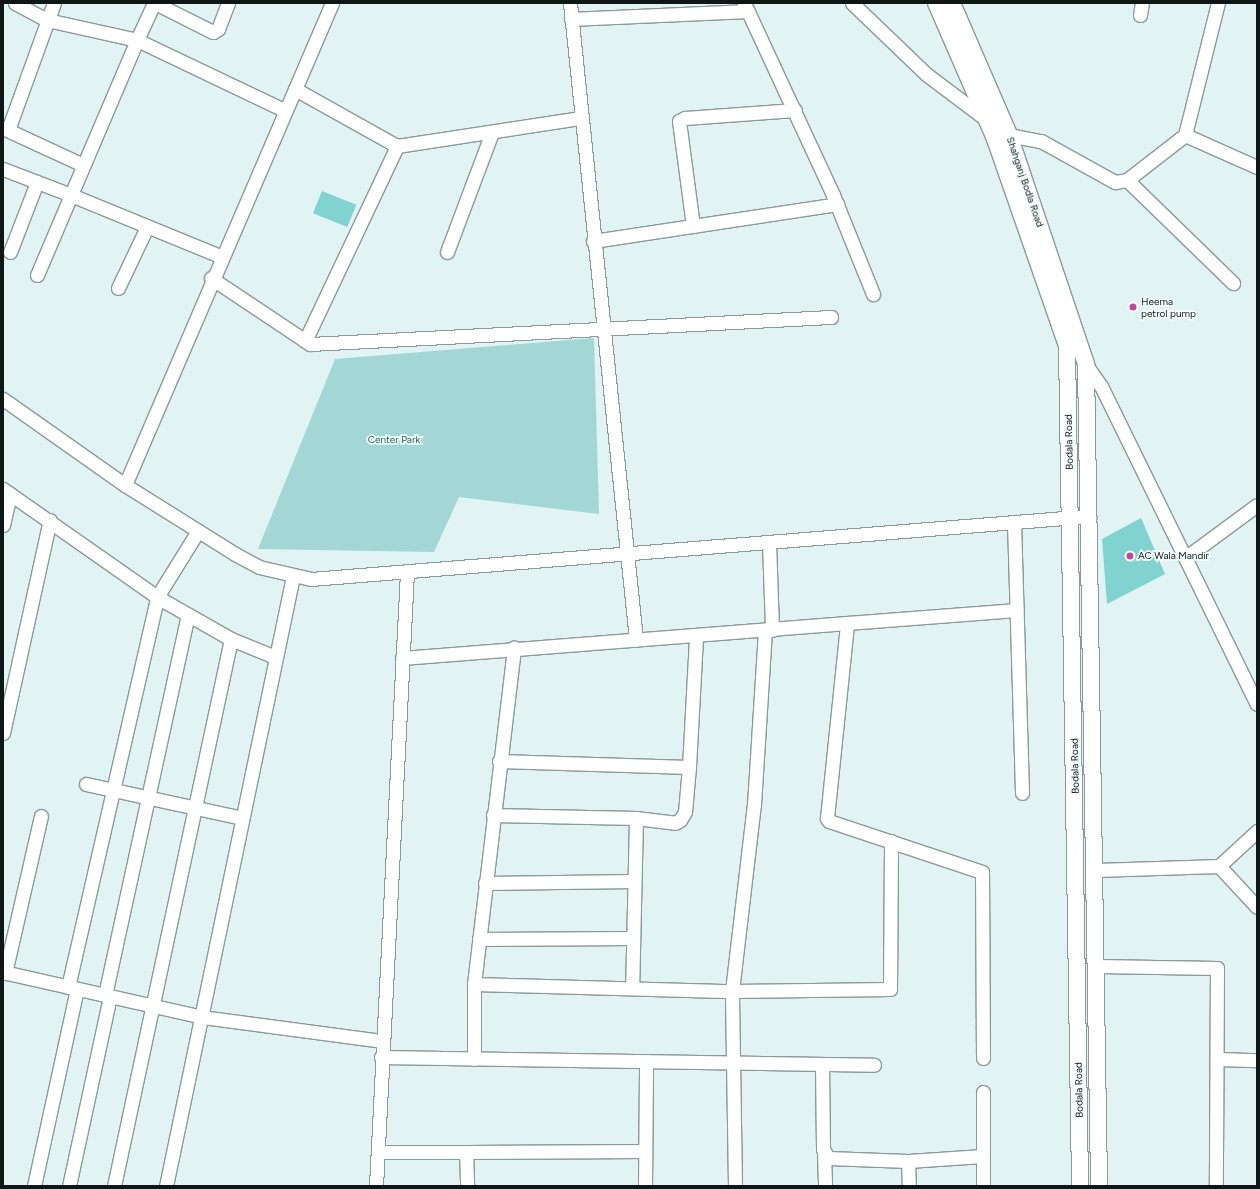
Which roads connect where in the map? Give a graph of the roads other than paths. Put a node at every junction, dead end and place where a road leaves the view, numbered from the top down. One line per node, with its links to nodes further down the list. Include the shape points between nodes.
1 (15, 3): 13 (street)
2 (54, 3): 13 (street)
3 (154, 3): 4 (street, via 213,32 218,29); 14 (street)
4 (228, 3)
5 (332, 3): 15 (street)
6 (570, 3): 12 (street)
7 (852, 3): 19 (street, via 926,74)
8 (936, 3): 19 (main road, Shahganj Bodla Road)
9 (952, 3): 23 (main road, Shahganj Bodla Road)
10 (1218, 3): 22 (street)
11 (746, 7): 12 (street); 17 (street)
12 (571, 19): 18 (street)
13 (47, 20): 14 (street); 20 (street)
14 (137, 40): 16 (street); 25 (street)
15 (295, 89): 16 (street); 24 (street)
16 (284, 110): 37 (street)
17 (795, 110): 31 (street); 32 (street, via 685,118 679,121)
18 (580, 118): 21 (street); 34 (street)
19 (987, 120): 23 (main road, Shahganj Bodla Road)
20 (5, 129): 25 (street)
21 (492, 132): 24 (street); 36 (street)
22 (1185, 135): 26 (street); 28 (street)
23 (1002, 137): 28 (street, via 1041,141 1109,180); 46 (main road, Shahganj Bodla Road); 47 (main road, Shahganj Bodla Road)
24 (397, 146): 45 (street)
25 (83, 166): 30 (street)
26 (1257, 167)
27 (3, 169): 29 (street)
28 (1127, 180): 40 (street)
29 (37, 182): 30 (street); 35 (street)
30 (71, 195): 33 (street); 38 (street)
31 (837, 204): 32 (street); 42 (street)
32 (693, 226): 34 (street)
33 (147, 227): 37 (street); 41 (street)
34 (593, 241): 44 (street)
35 (10, 252)
36 (447, 252)
37 (220, 256): 39 (street)
38 (37, 275)
39 (211, 278): 45 (street); 49 (street)
40 (1233, 282)
41 (118, 288)
42 (873, 294)
43 (831, 318): 44 (street)
44 (601, 332): 45 (street, via 310,344); 59 (street)
45 (305, 341)
46 (1067, 346): 47 (street); 53 (main road, Bodala Road)
47 (1086, 364): 52 (main road, Bodala Road); 60 (street, via 1101,386)
48 (3, 399): 49 (street)
49 (125, 484): 57 (street)
50 (7, 491): 54 (street); 56 (street)
51 (1257, 505): 60 (street)
52 (1089, 516): 53 (street); 90 (main road, Bodala Road)
53 (1070, 517): 55 (street); 133 (main road, Bodala Road)
54 (50, 520): 63 (street); 75 (street)
55 (1014, 522): 58 (street); 64 (street)
56 (3, 526)
57 (198, 530): 62 (street, via 259,567); 63 (street)
58 (769, 542): 59 (street); 67 (street)
59 (628, 555): 61 (street); 70 (street)
60 (1185, 558): 74 (street)
61 (407, 571): 62 (street, via 346,579); 73 (street)
62 (293, 576): 72 (street)
63 (156, 597): 65 (street); 79 (street)
64 (1018, 610): 66 (street); 80 (street)
65 (188, 615): 69 (street); 81 (street)
66 (846, 623): 67 (street); 88 (street, via 827,818)
67 (769, 631): 68 (street); 101 (street, via 754,805)
68 (696, 636): 70 (street); 77 (street)
69 (230, 639): 72 (street); 82 (street)
70 (636, 640): 71 (street)
71 (514, 647): 73 (street); 76 (street)
72 (275, 656): 85 (street)
73 (402, 658): 105 (street)
74 (1257, 704)
75 (3, 733)
76 (499, 761): 77 (street); 83 (street)
77 (689, 767): 86 (street, via 685,812 680,820 675,823)
78 (86, 784): 79 (street)
79 (114, 790): 81 (street); 99 (street)
80 (1022, 793)
81 (148, 798): 82 (street); 102 (street)
82 (195, 808): 85 (street); 103 (street)
83 (492, 815): 86 (street); 92 (street)
84 (41, 816): 97 (street)
85 (242, 818): 104 (street)
86 (636, 818): 91 (street)
87 (1257, 831): 89 (street)
88 (891, 841): 101 (street, via 890,989); 107 (street, via 982,872)
89 (1219, 866): 90 (street); 93 (street)
90 (1096, 870): 96 (main road, Bodala Road)
91 (634, 881): 92 (street); 94 (street)
92 (485, 883): 95 (street)
93 (1257, 907)
94 (633, 938): 95 (street); 100 (street)
95 (479, 939): 98 (street)
96 (1096, 966): 109 (street, via 1217,968); 134 (main road, Bodala Road)
97 (4, 973): 99 (street)
98 (474, 984): 100 (street); 108 (street)
99 (72, 988): 102 (street); 122 (street)
100 (632, 988): 101 (street)
101 (732, 991): 112 (street)
102 (108, 996): 103 (street); 123 (street)
103 (150, 1006): 104 (street); 124 (street)
104 (202, 1017): 105 (street); 125 (street)
105 (382, 1041): 106 (street)
106 (381, 1057): 108 (street); 117 (street)
107 (983, 1058)
108 (474, 1059): 111 (street)
109 (1219, 1059): 110 (street); 135 (street)
110 (1257, 1060)
111 (646, 1062): 112 (street); 116 (street)
112 (734, 1063): 113 (street); 129 (street)
113 (822, 1065): 114 (street); 119 (street)
114 (874, 1065)
115 (983, 1092): 120 (street)
116 (645, 1151): 118 (street); 128 (street)
117 (380, 1152): 118 (street); 126 (street)
118 (466, 1152): 127 (street)
119 (824, 1154): 121 (street, via 838,1161); 130 (street)
120 (983, 1156): 121 (street); 132 (street)
121 (908, 1161): 131 (street)
122 (34, 1186)
123 (69, 1186)
124 (114, 1186)
125 (166, 1186)
126 (376, 1186)
127 (467, 1186)
128 (645, 1186)
129 (735, 1186)
130 (825, 1186)
131 (908, 1186)
132 (984, 1186)
133 (1080, 1186)
134 (1099, 1186)
135 (1216, 1186)

